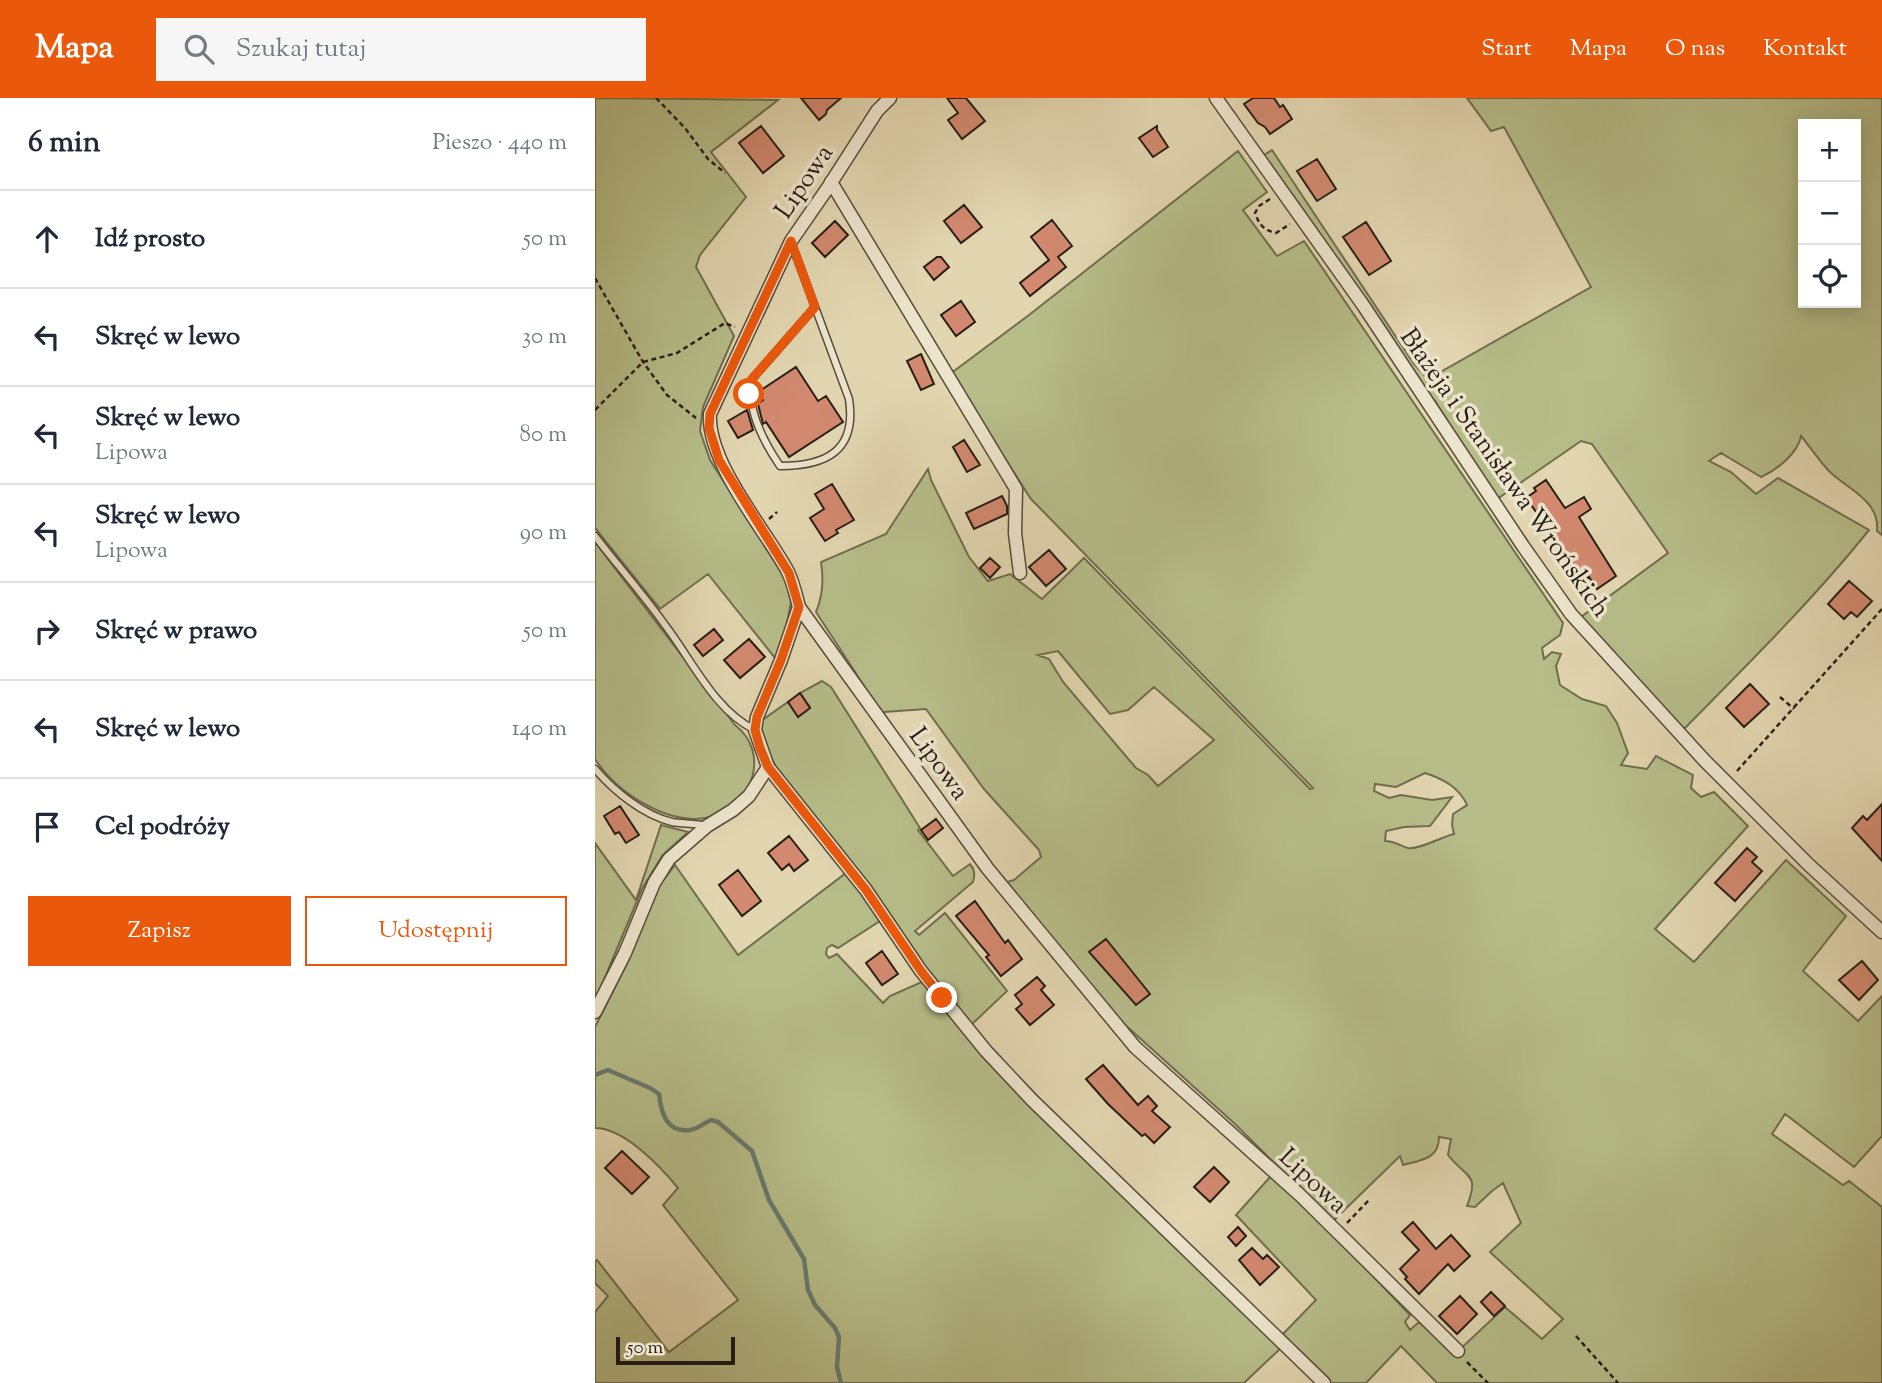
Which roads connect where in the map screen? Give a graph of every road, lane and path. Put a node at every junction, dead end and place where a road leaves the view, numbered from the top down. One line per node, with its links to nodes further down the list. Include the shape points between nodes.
1 (656, 98): 4 (path)
2 (890, 98): 5 (street, Lipowa)
3 (1216, 98): 6 (street, Błażeja i Stanisława Wrońskich)
4 (725, 173)
5 (831, 182): 8 (street, Lipowa); 16 (street, via 1016,489)
6 (1279, 188): 7 (street, Błażeja i Stanisława Wrońskich); 7 (path, via 1258,206 1258,222 1276,233)
7 (1299, 216): 24 (street, Błażeja i Stanisława Wrońskich, via 1571,614)
8 (791, 241): 10 (lane); 11 (street, Lipowa)
9 (595, 278): 12 (path)
10 (815, 307): 10 (lane, via 849,399 849,434 828,459 780,466 764,443 749,394 752,379)
11 (748, 332): 12 (path, via 725,323 677,353); 14 (street, Lipowa, via 710,414)
12 (643, 362): 13 (path); 14 (path, via 667,395)
13 (595, 410)
14 (709, 428): 17 (street, Lipowa, via 719,460 789,573)
15 (595, 536): 21 (lane, via 719,700)
16 (1020, 573)
17 (799, 607): 21 (street); 31 (street, Lipowa, via 990,878 1135,1048 1300,1196)
18 (1882, 609): 20 (path)
19 (1780, 697): 20 (path)
20 (1794, 709): 24 (path)
21 (755, 730): 22 (street)
22 (768, 767): 25 (street, via 749,796); 32 (street, via 986,1051)
23 (595, 769): 25 (lane, via 613,788 656,816)
24 (1726, 783): 26 (street, Błażeja i Stanisława Wrońskich)
25 (708, 826): 27 (street, via 661,870)
26 (1882, 932)
27 (595, 1012)
28 (1369, 1200): 29 (path)
29 (1345, 1226)
30 (1576, 1336): 34 (path)
31 (1458, 1352): 33 (path)
32 (1324, 1383)
33 (1488, 1383)
34 (1618, 1383)

